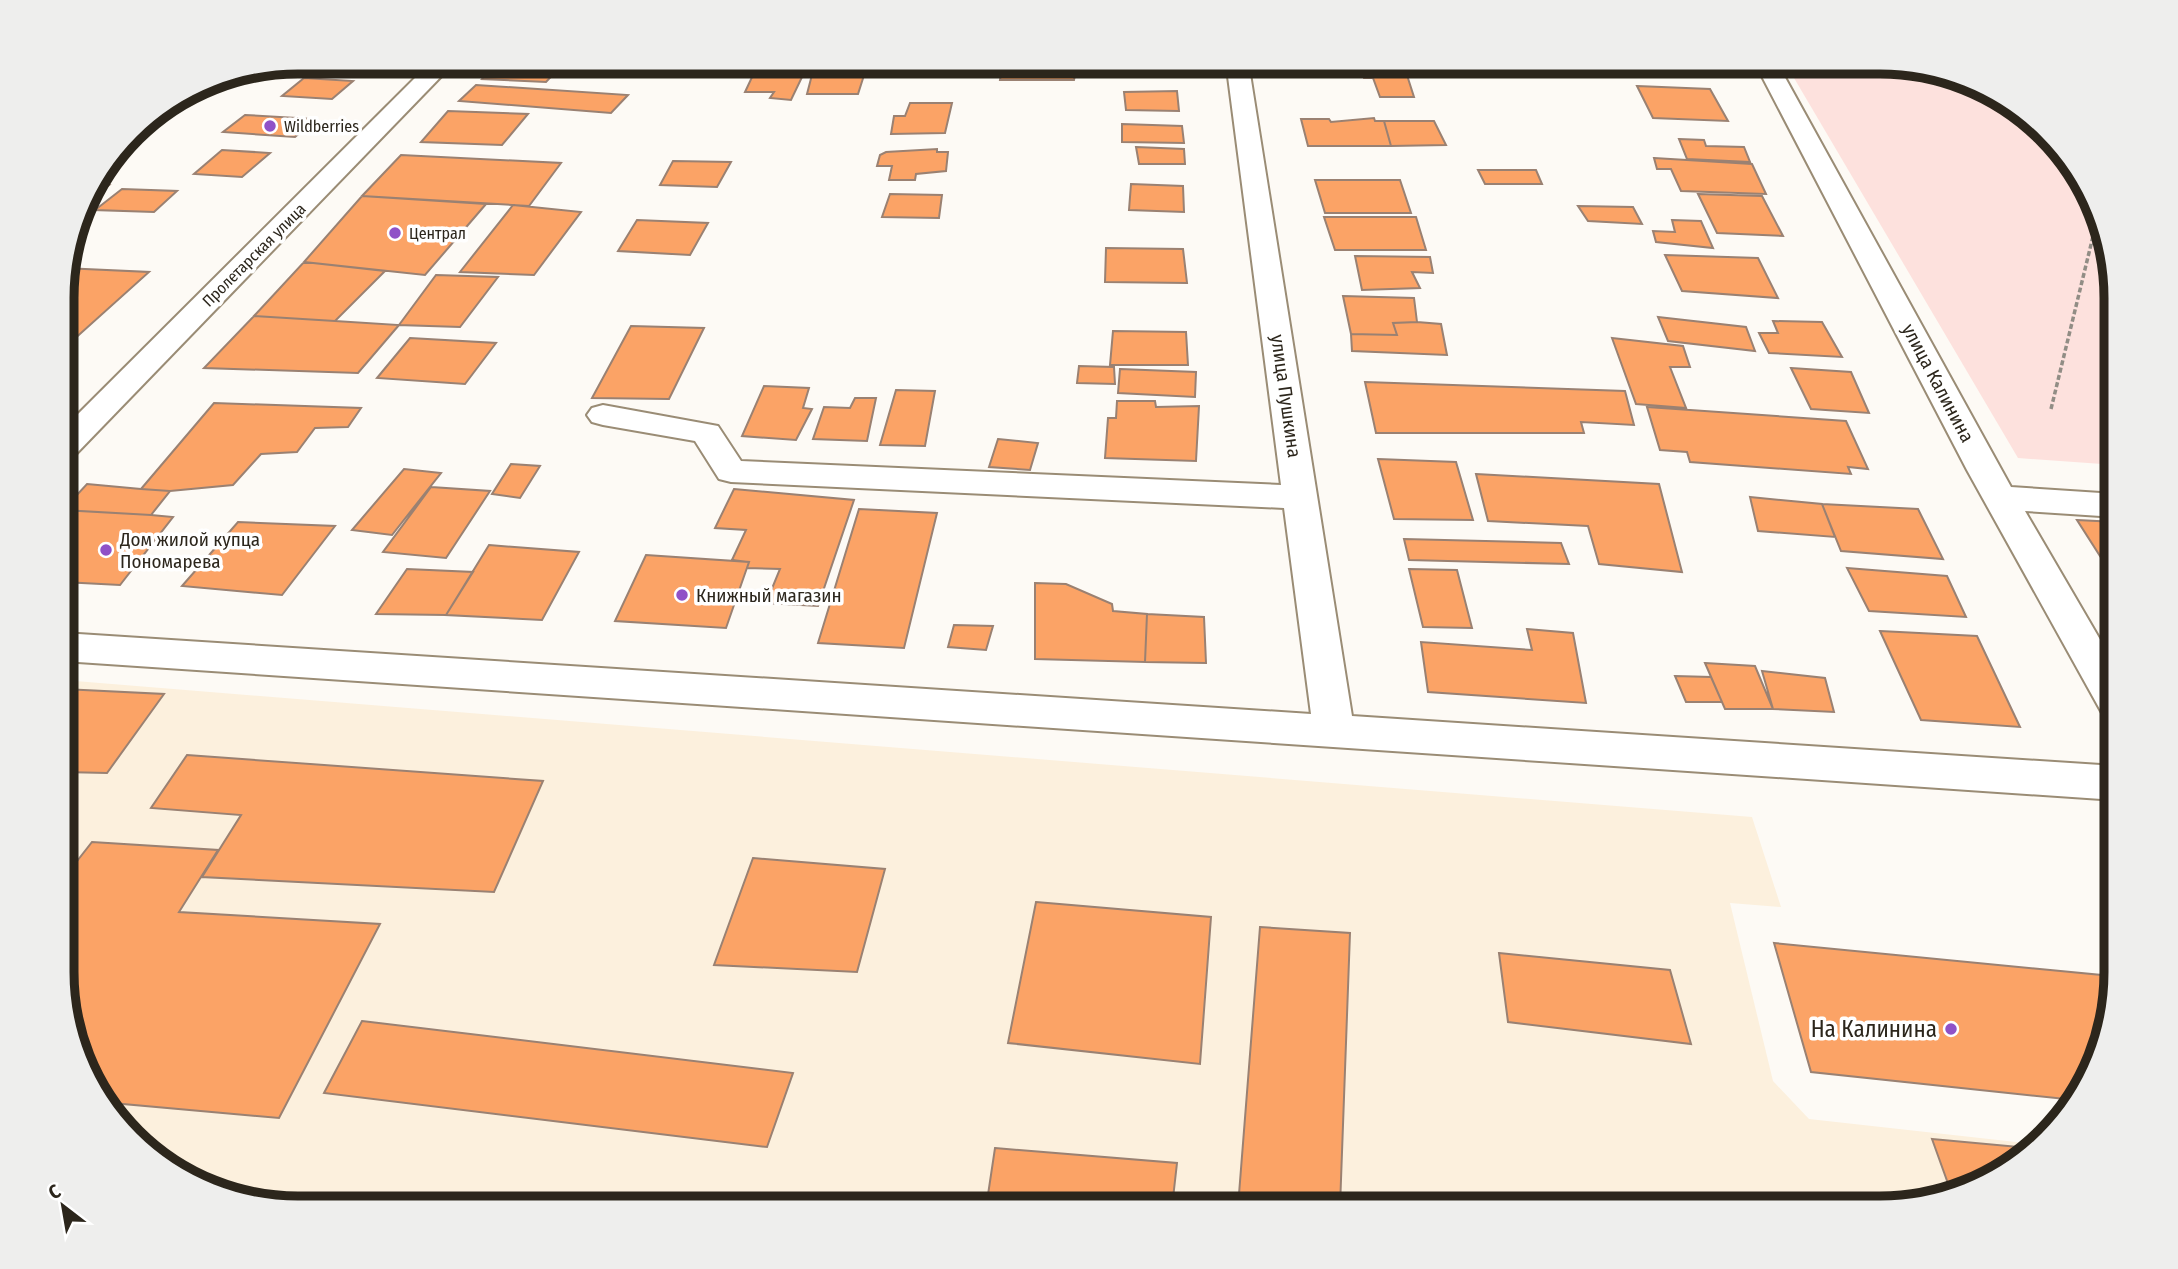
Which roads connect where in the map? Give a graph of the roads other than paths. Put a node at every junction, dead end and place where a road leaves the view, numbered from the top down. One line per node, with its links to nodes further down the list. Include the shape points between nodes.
1 (432, 74): 5 (street, Пролетарская улица)
2 (1239, 74): 6 (street, улица Пушкина)
3 (1772, 74): 7 (street, улица Калинина)
4 (603, 415): 6 (street, via 705,433 731,471)
5 (74, 437)
6 (1300, 498): 11 (street, улица Пушкина)
7 (2000, 498): 8 (street); 10 (street, улица Калинина)
8 (2104, 504)
9 (74, 648): 11 (street)
10 (2104, 681)
11 (1334, 731): 12 (street)
12 (2104, 782)

